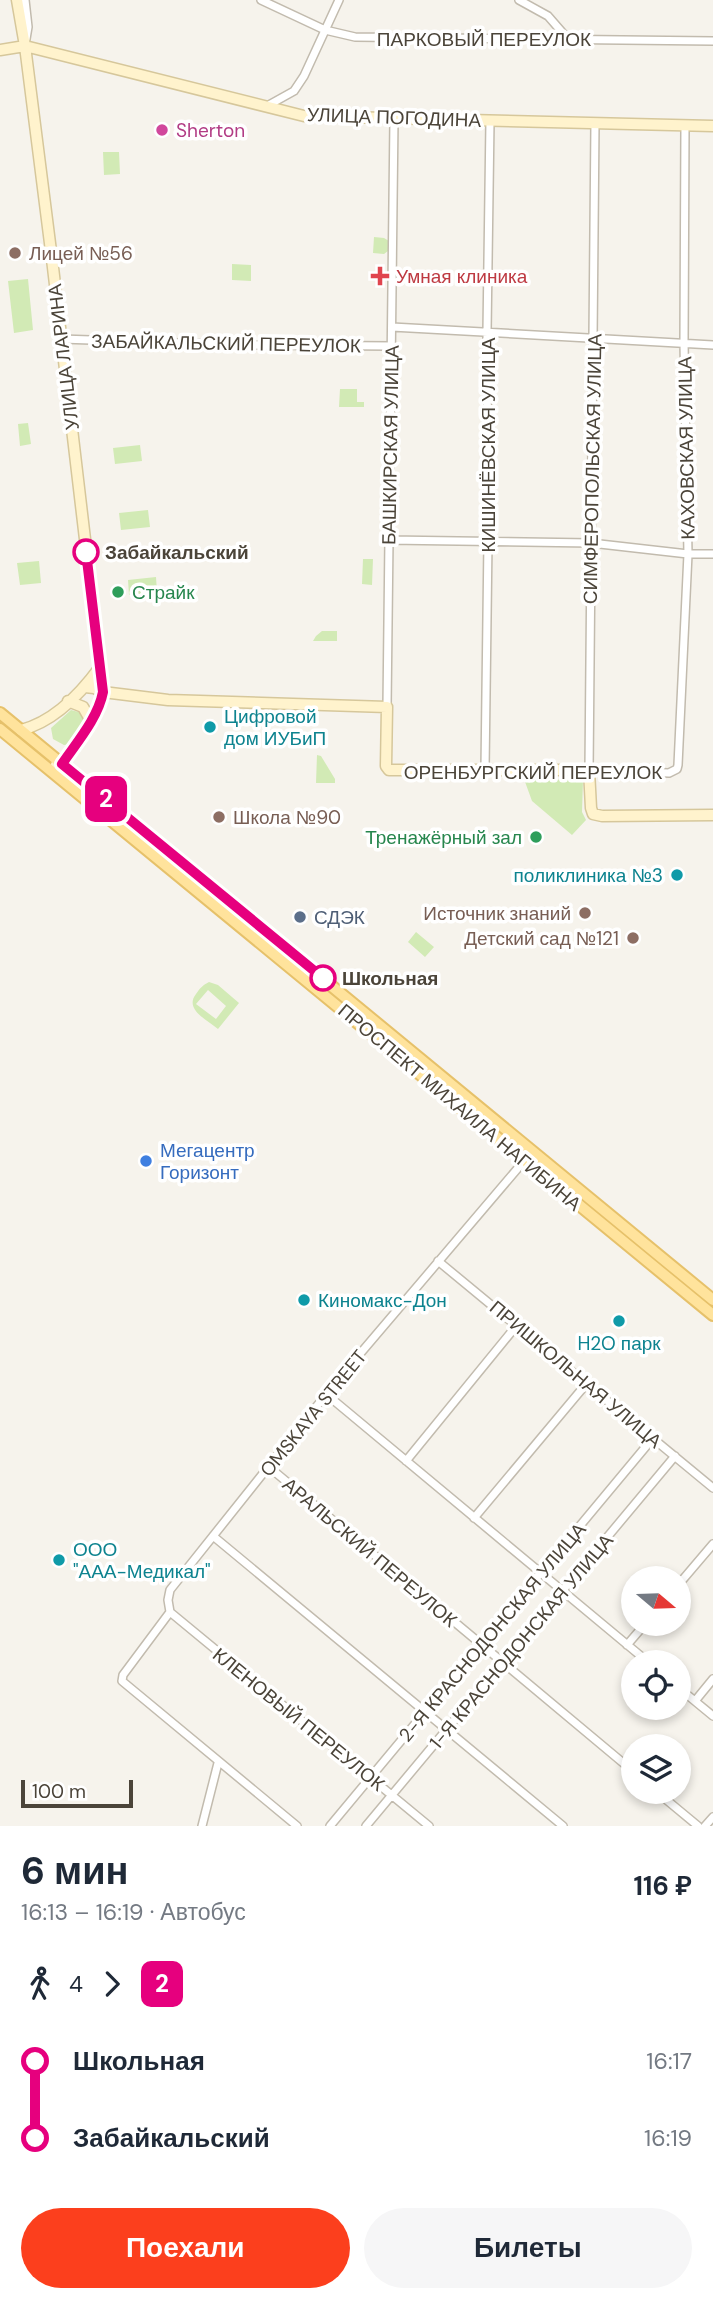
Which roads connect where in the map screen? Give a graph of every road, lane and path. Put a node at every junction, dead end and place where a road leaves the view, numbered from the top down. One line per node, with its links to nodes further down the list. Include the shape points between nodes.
1 (17, 0): 9 (street, УЛИЦА ЛАРИНА)
2 (25, 0): 9 (street, УЛИЦА ЛАРИНА)
3 (261, 0): 6 (street, ПАРКОВЫЙ ПЕРЕУЛОК)
4 (339, 0): 6 (street)
5 (519, 0): 7 (street, via 548,16)
6 (325, 30): 7 (street, ПАРКОВЫЙ ПЕРЕУЛОК, via 367,38); 11 (street, via 304,76)
7 (568, 39): 8 (street, ПАРКОВЫЙ ПЕРЕУЛОК)
8 (713, 41)
9 (25, 47): 10 (street, УЛИЦА ПОГОДИНА); 12 (street, УЛИЦА ПОГОДИНА); 22 (street, УЛИЦА ЛАРИНА)
10 (0, 50)
11 (288, 95): 12 (street); 13 (street, via 285,107)
12 (267, 106): 13 (street, УЛИЦА ПОГОДИНА)
13 (290, 112): 14 (street, УЛИЦА ПОГОДИНА)
14 (394, 119): 15 (street, УЛИЦА ПОГОДИНА); 19 (street, БАШКИРСКАЯ УЛИЦА)
15 (490, 121): 16 (street, УЛИЦА ПОГОДИНА); 20 (street, КИШИНЁВСКАЯ УЛИЦА)
16 (595, 123): 17 (street, УЛИЦА ПОГОДИНА); 21 (street, СИМФЕРОПОЛЬСКАЯ УЛИЦА)
17 (685, 126): 18 (street, УЛИЦА ПОГОДИНА); 23 (street, КАХОВСКАЯ УЛИЦА)
18 (713, 126)
19 (392, 327): 20 (street); 25 (street, БАШКИРСКАЯ УЛИЦА)
20 (487, 332): 21 (street); 27 (street, КИШИНЁВСКАЯ УЛИЦА)
21 (593, 338): 23 (street); 28 (street, СИМФЕРОПОЛЬСКАЯ УЛИЦА)
22 (61, 339): 25 (street, ЗАБАЙКАЛЬСКИЙ ПЕРЕУЛОК); 31 (street, УЛИЦА ЛАРИНА)
23 (684, 343): 24 (street); 29 (street, КАХОВСКАЯ УЛИЦА)
24 (713, 345)
25 (392, 346): 26 (street, БАШКИРСКАЯ УЛИЦА)
26 (389, 540): 27 (street); 35 (street, БАШКИРСКАЯ УЛИЦА)
27 (488, 541): 28 (street); 45 (street, КИШИНЁВСКАЯ УЛИЦА)
28 (591, 543): 29 (street); 48 (street, СИМФЕРОПОЛЬСКАЯ УЛИЦА)
29 (688, 554): 30 (street); 46 (street, КАХОВСКАЯ УЛИЦА)
30 (713, 554)
31 (100, 667): 32 (street); 33 (street, УЛИЦА ЛАРИНА)
32 (85, 687): 33 (street); 34 (street)
33 (103, 692): 35 (street, via 168,700); 37 (street)
34 (68, 701): 37 (street, via 83,707); 38 (street)
35 (387, 707): 47 (street, БАШКИРСКАЯ УЛИЦА)
36 (0, 713): 40 (main road, ПРОСПЕКТ МИХАИЛА НАГИБИНА)
37 (91, 721): 43 (street)
38 (37, 726): 40 (street); 41 (street)
39 (0, 729): 42 (main road, ПРОСПЕКТ МИХАИЛА НАГИБИНА)
40 (21, 730): 41 (main road, ПРОСПЕКТ МИХАИЛА НАГИБИНА)
41 (32, 739): 42 (street); 43 (main road, ПРОСПЕКТ МИХАИЛА НАГИБИНА)
42 (29, 752): 44 (main road, ПРОСПЕКТ МИХАИЛА НАГИБИНА)
43 (62, 764): 44 (street); 52 (main road, ПРОСПЕКТ МИХАИЛА НАГИБИНА)
44 (46, 766): 50 (main road, ПРОСПЕКТ МИХАИЛА НАГИБИНА)
45 (485, 769): 47 (street, ОРЕНБУРГСКИЙ ПЕРЕУЛОК); 48 (street, ОРЕНБУРГСКИЙ ПЕРЕУЛОК)
46 (677, 769): 48 (street, ОРЕНБУРГСКИЙ ПЕРЕУЛОК, via 669,773)
47 (389, 770)
48 (589, 770): 49 (street, СИМФЕРОПОЛЬСКАЯ УЛИЦА, via 593,814)
49 (713, 815)
50 (524, 1161): 51 (street, OMSKAYA STREET); 53 (main road, ПРОСПЕКТ МИХАИЛА НАГИБИНА)
51 (438, 1261): 54 (street, ПРИШКОЛЬНАЯ УЛИЦА); 56 (street, OMSKAYA STREET)
52 (713, 1300)
53 (713, 1315)
54 (517, 1325): 55 (street, ПРИШКОЛЬНАЯ УЛИЦА); 59 (street)
55 (587, 1383): 57 (street, ПРИШКОЛЬНАЯ УЛИЦА); 62 (street)
56 (326, 1394): 59 (street); 60 (street, OMSKAYA STREET)
57 (653, 1438): 58 (street, ПРИШКОЛЬНАЯ УЛИЦА); 66 (street, 2-Я КРАСНОДОНСКАЯ УЛИЦА)
58 (675, 1456): 61 (street, ПРИШКОЛЬНАЯ УЛИЦА); 67 (street, 1-Я КРАСНОДОНСКАЯ УЛИЦА)
59 (406, 1461): 62 (street)
60 (269, 1467): 63 (street, OMSKAYA STREET); 70 (street, АРАЛЬСКИЙ ПЕРЕУЛОК)
61 (713, 1488)
62 (474, 1518): 66 (street)
63 (213, 1536): 68 (street, OMSKAYA STREET, via 170,1590); 77 (street)
64 (713, 1544): 65 (street)
65 (691, 1570)
66 (540, 1574): 67 (street); 70 (street, 2-Я КРАСНОДОНСКАЯ УЛИЦА)
67 (562, 1592): 71 (street); 73 (street, 1-Я КРАСНОДОНСКАЯ УЛИЦА)
68 (170, 1612): 81 (street, OMSKAYA STREET, via 122,1681); 82 (street, КЛЕНОВЫЙ ПЕРЕУЛОК)
69 (635, 1636): 71 (street)
70 (481, 1645): 73 (street, АРАЛЬСКИЙ ПЕРЕУЛОК); 77 (street, 2-Я КРАСНОДОНСКАЯ УЛИЦА)
71 (627, 1645): 72 (street)
72 (633, 1650)
73 (503, 1663): 79 (street, 1-Я КРАСНОДОНСКАЯ УЛИЦА); 80 (street, АРАЛЬСКИЙ ПЕРЕУЛОК)
74 (713, 1679): 76 (street)
75 (691, 1698): 76 (street)
76 (695, 1701): 78 (street)
77 (425, 1712): 79 (street); 82 (street, 2-Я КРАСНОДОНСКАЯ УЛИЦА)
78 (713, 1716)
79 (447, 1730): 83 (street, 1-Я КРАСНОДОНСКАЯ УЛИЦА); 91 (street)
80 (621, 1761)
81 (218, 1763): 86 (street); 87 (street)
82 (371, 1777): 83 (street, КЛЕНОВЫЙ ПЕРЕУЛОК); 88 (street, 2-Я КРАСНОДОНСКАЯ УЛИЦА)
83 (392, 1795): 89 (street, 1-Я КРАСНОДОНСКАЯ УЛИЦА); 90 (street, КЛЕНОВЫЙ ПЕРЕУЛОК)
84 (671, 1804): 92 (street)
85 (713, 1817): 93 (street)
86 (202, 1826)
87 (296, 1826)
88 (330, 1826)
89 (366, 1826)
90 (429, 1826)
91 (563, 1826)
92 (698, 1826)
93 (705, 1826)

